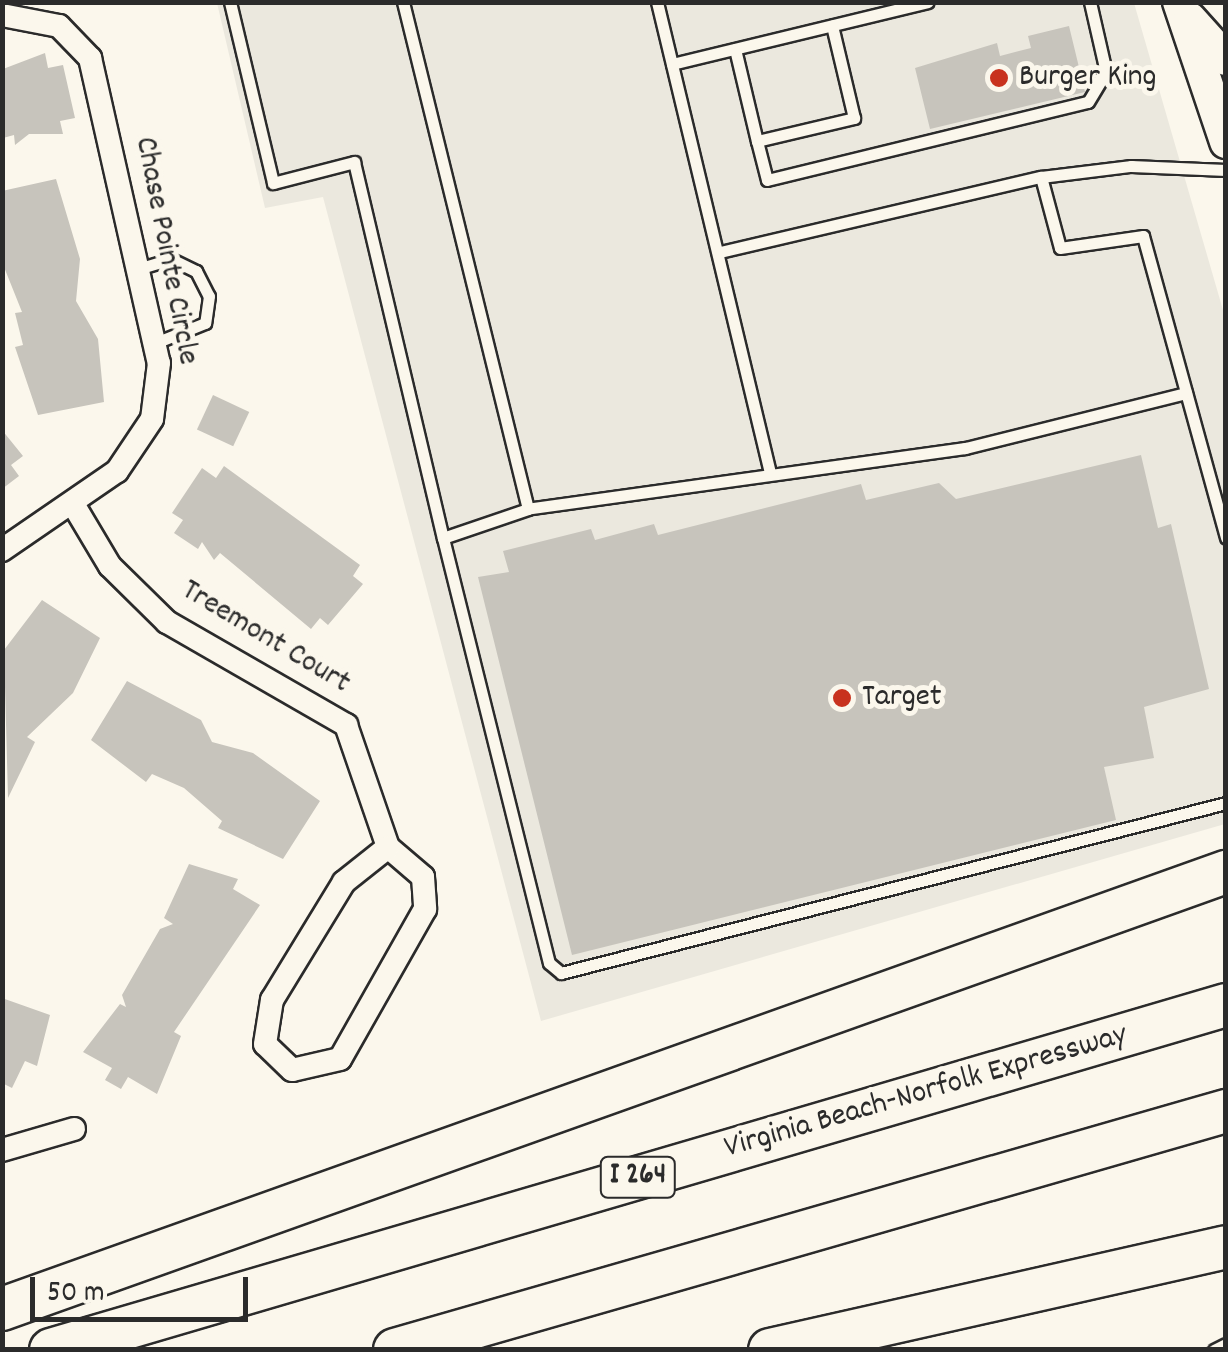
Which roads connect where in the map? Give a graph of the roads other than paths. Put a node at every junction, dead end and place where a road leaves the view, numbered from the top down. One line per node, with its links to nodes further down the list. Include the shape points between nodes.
1 (230, 2): 23 (lane, via 273,183 354,162)
2 (403, 2): 22 (lane)
3 (657, 2): 11 (lane)
4 (928, 2): 8 (lane)
5 (1090, 2): 12 (lane, via 1106,72 1088,102 767,180)
6 (1179, 5): 10 (main road); 13 (main road)
7 (2, 15): 17 (street, Chase Pointe Circle, via 59,26 90,58)
8 (832, 26): 9 (lane); 12 (lane, via 854,118)
9 (735, 49): 11 (lane); 12 (lane)
10 (1226, 59)
11 (672, 64): 16 (lane)
12 (758, 141)
13 (1226, 142)
14 (1226, 170): 15 (lane, via 1131,166)
15 (1040, 177): 16 (lane); 19 (lane, via 1060,248 1143,236)
16 (720, 252): 20 (lane)
17 (142, 268): 18 (street, Chase Pointe Circle); 18 (lane, via 171,259 196,271 209,296 205,323)
18 (155, 342): 21 (street, Chase Pointe Circle, via 152,419 117,471)
19 (1186, 393): 20 (lane, via 965,448); 24 (lane)
20 (770, 471): 22 (lane)
21 (73, 504): 25 (street, Chase Pointe Circle); 27 (street, Treemont Court, via 110,566 167,622 346,725)
22 (528, 508): 23 (lane)
23 (443, 538): 26 (lane, via 548,964 561,972)
24 (1226, 538)
25 (2, 550)
26 (1226, 802)
27 (388, 847): 27 (street, via 422,877 425,909 340,1059 292,1070 265,1044 272,1000 344,882)
28 (1226, 872): 34 (highway)
29 (1226, 1005): 36 (highway, Virginia Beach-Norfolk Expressway / I 264)
30 (1226, 1111): 37 (highway)
31 (74, 1129): 32 (street)
32 (2, 1150)
33 (1226, 1247): 38 (highway)
34 (2, 1310)
35 (1226, 1344): 39 (lane)
36 (51, 1350)
37 (396, 1350)
38 (770, 1350)
39 (1214, 1350)

